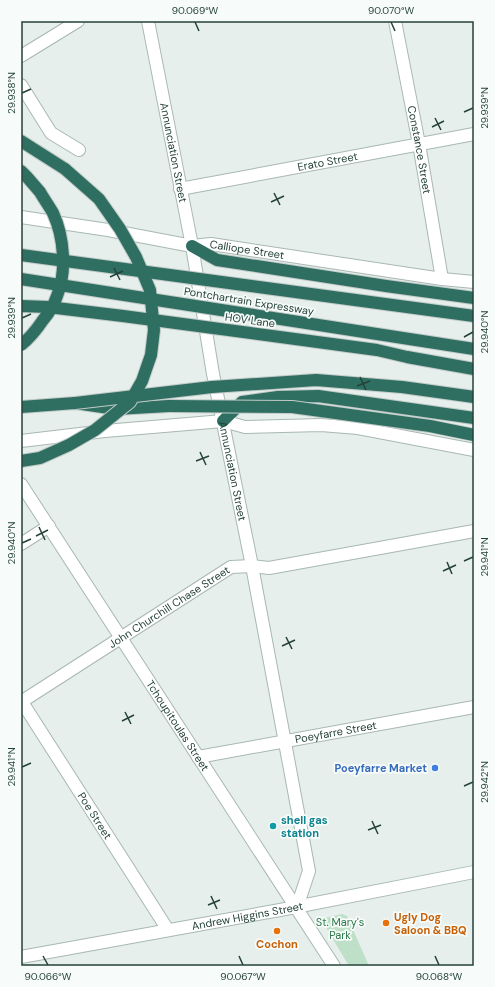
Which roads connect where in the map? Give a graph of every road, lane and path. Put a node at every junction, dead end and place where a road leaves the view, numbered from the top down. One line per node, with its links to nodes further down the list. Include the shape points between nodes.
1 (78, 21): 5 (street)
2 (144, 21): 4 (street, Annunciation Street)
3 (395, 21): 9 (street, Constance Street)
4 (149, 27): 12 (street, Annunciation Street)
5 (21, 56)
6 (21, 85): 10 (street, via 51,133)
7 (474, 134): 9 (street, Erato Street)
8 (21, 141): 33 (highway, bridge, via 65,169 99,199 116,223 136,257 150,290 154,330 151,355 142,381 130,402 95,430 69,445 40,458)
9 (419, 144): 12 (street, Erato Street); 17 (street, Constance Street)
10 (79, 150)
11 (21, 171): 22 (highway, bridge, via 40,192 53,214 61,237 63,257 62,277 57,296 48,314)
12 (180, 189): 14 (street, Annunciation Street)
13 (21, 218): 14 (street, Calliope Street, via 108,230)
14 (192, 246): 17 (street, Calliope Street, via 211,244); 19 (highway, via 217,260); 29 (street, Annunciation Street)
15 (21, 255): 21 (highway, bridge)
16 (21, 279): 23 (highway, Pontchartrain Expressway, bridge)
17 (442, 279): 18 (street, Calliope Street)
18 (474, 282)
19 (474, 298)
20 (21, 306): 24 (highway, HOV Lane, bridge, via 123,316 369,349)
21 (474, 316)
22 (21, 345)
23 (474, 349)
24 (474, 369)
25 (474, 397): 26 (highway, bridge, via 402,387 316,380 212,387)
26 (75, 403): 27 (highway); 30 (highway, bridge, via 116,409 190,405 292,407 430,426)
27 (21, 407)
28 (474, 418): 29 (highway, via 318,396 284,396 242,402)
29 (223, 421): 31 (street); 32 (street, via 245,426 321,425 358,428); 38 (street, Annunciation Street)
30 (474, 435)
31 (21, 441)
32 (474, 450)
33 (21, 461)
34 (21, 484): 35 (street, Tchoupitoulas Street)
35 (49, 526): 37 (street); 39 (street, Tchoupitoulas Street)
36 (474, 531): 38 (street, John Churchill Chase Street, via 269,568)
37 (21, 544)
38 (252, 566): 39 (street, John Churchill Chase Street, via 231,567); 42 (street, Annunciation Street)
39 (121, 637): 40 (street, John Churchill Chase Street); 43 (street, Tchoupitoulas Street)
40 (21, 702): 46 (street, Poe Street)
41 (474, 706): 42 (street, Poeyfarre Street)
42 (284, 741): 43 (street, Poeyfarre Street); 45 (street, Annunciation Street, via 309,871)
43 (198, 757): 45 (street, Tchoupitoulas Street)
44 (474, 872): 45 (street, Andrew Higgins Street)
45 (296, 907): 46 (street, Andrew Higgins Street); 48 (street, Tchoupitoulas Street)
46 (168, 930): 47 (street, Andrew Higgins Street)
47 (21, 957)
48 (334, 966)

